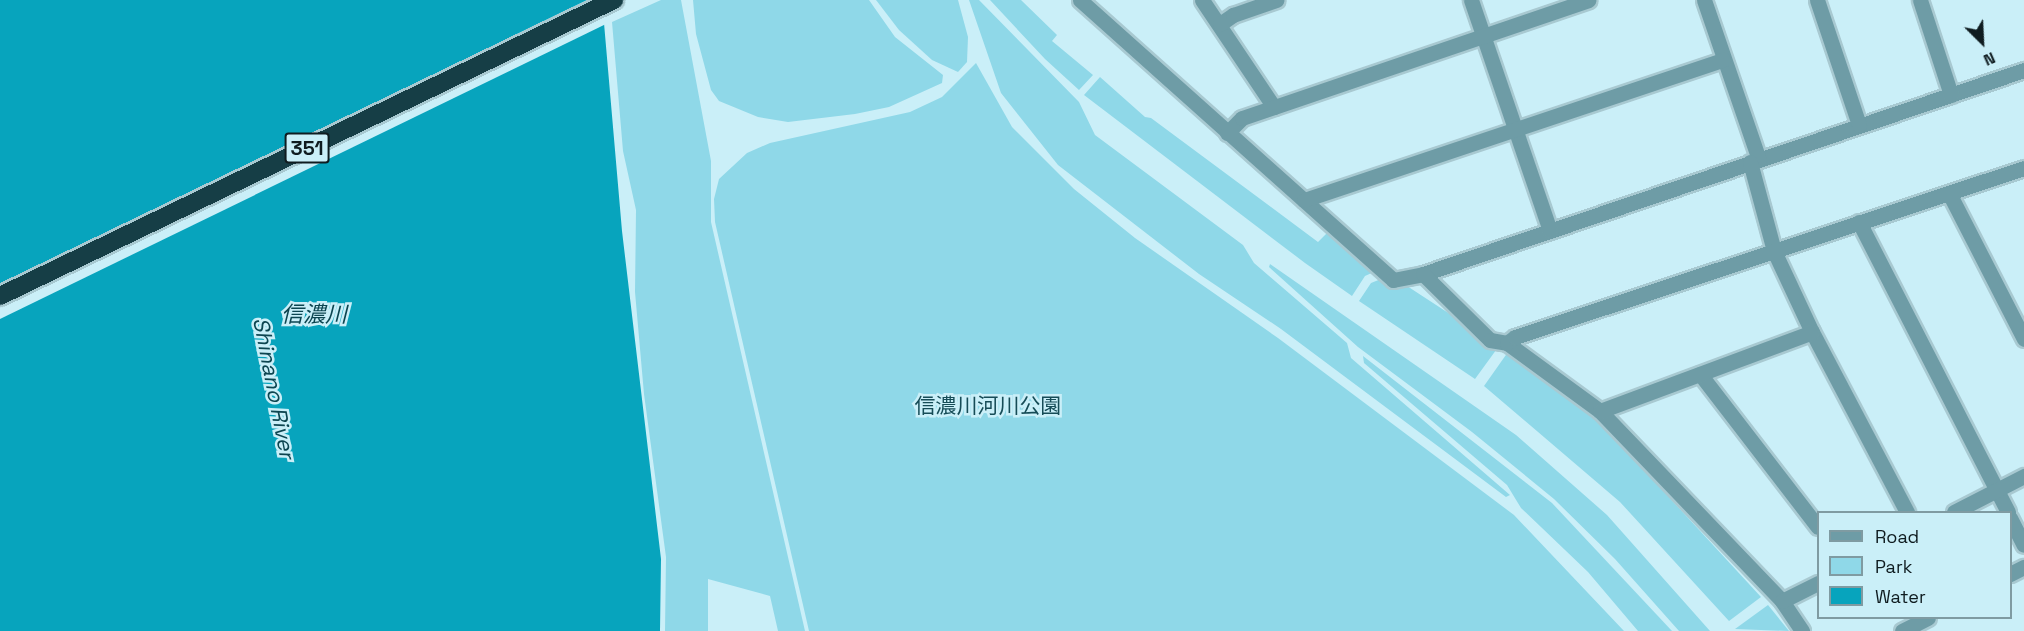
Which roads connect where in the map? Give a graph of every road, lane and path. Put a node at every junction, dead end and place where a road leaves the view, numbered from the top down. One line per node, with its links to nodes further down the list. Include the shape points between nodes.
1 (614, 0): 27 (highway, 351)
2 (1080, 0): 18 (street)
3 (1202, 0): 10 (street)
4 (1276, 0): 10 (street, via 1233,15)
5 (1471, 0): 11 (street)
6 (1588, 0): 11 (street)
7 (1704, 0): 12 (street)
8 (1817, 0): 16 (street)
9 (1920, 0): 14 (street)
10 (1220, 24): 15 (street)
11 (1483, 36): 15 (street); 17 (street)
12 (1723, 60): 17 (street); 19 (street)
13 (2024, 70): 14 (street)
14 (1951, 94): 16 (street)
15 (1274, 107): 18 (street, via 1242,118)
16 (1859, 125): 19 (street)
17 (1515, 131): 22 (street); 24 (street)
18 (1227, 133): 22 (street)
19 (1754, 161): 24 (street); 25 (street)
20 (2024, 168): 21 (street)
21 (1949, 193): 23 (street); 29 (street)
22 (1304, 200): 26 (street, via 1392,280)
23 (1859, 222): 25 (street); 34 (street)
24 (1550, 231): 26 (street)
25 (1774, 251): 28 (street); 30 (street, via 1515,337)
26 (1422, 274): 30 (street, via 1490,340)
27 (0, 296)
28 (1812, 332): 31 (street); 35 (street)
29 (2024, 339)
30 (1507, 343): 32 (street)
31 (1700, 374): 32 (street); 39 (street)
32 (1600, 411): 42 (street)
33 (2024, 476): 34 (street)
34 (1997, 490): 36 (street); 37 (street)
35 (1906, 511)
36 (1958, 511)
37 (2007, 511)
38 (2012, 522): 40 (street)
39 (1817, 526)
40 (2024, 544)
41 (1817, 584): 42 (street)
42 (1782, 602): 44 (street)
43 (1926, 619): 45 (street)
44 (1802, 631)
45 (1902, 631)

